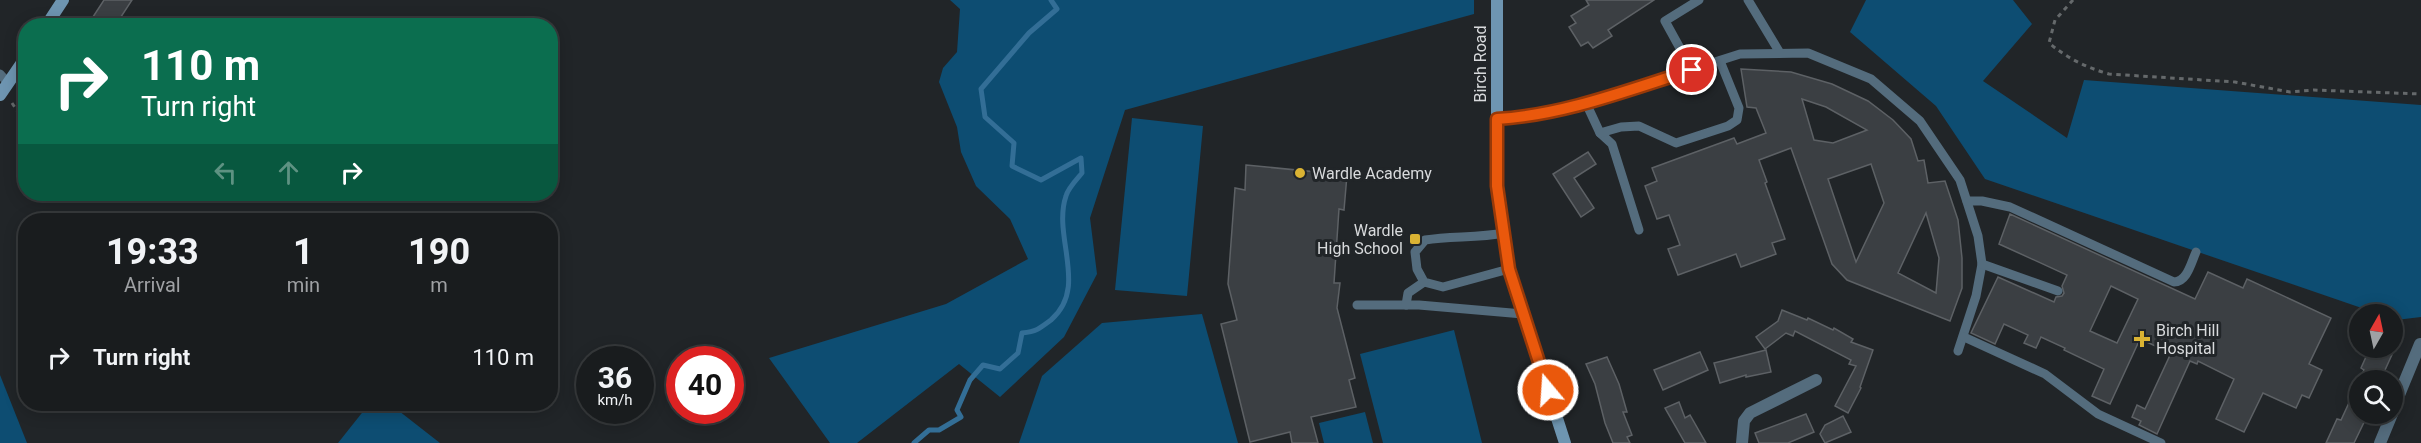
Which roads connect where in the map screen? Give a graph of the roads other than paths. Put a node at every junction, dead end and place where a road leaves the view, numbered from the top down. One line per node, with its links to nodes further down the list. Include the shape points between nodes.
1 (63, 0): 5 (street)
2 (1497, 0): 13 (street, Birch Road)
3 (1699, 0): 9 (lane, via 1665,21)
4 (1748, 0): 6 (lane)
5 (51, 18)
6 (1780, 53): 7 (lane, via 1740,54); 15 (lane, via 1808,53 1870,79 1920,121 1960,180)
7 (1720, 61): 9 (lane); 14 (lane, via 1739,108 1737,120 1728,126 1676,143 1639,126)
8 (18, 65): 10 (street)
9 (1692, 70): 12 (lane)
10 (4, 78): 11 (street)
11 (3, 98)
12 (1586, 104): 13 (lane); 14 (lane)
13 (1497, 119): 17 (street, Birch Road, via 1497,186)
14 (1600, 133): 16 (lane, via 1612,144)
15 (1967, 201): 18 (lane, via 2010,207 2174,282 2184,279); 19 (lane)
16 (1639, 230)
17 (1504, 232): 20 (street, Birch Road); 21 (lane, via 1485,237 1425,240 1415,252 1417,270)
18 (2196, 252)
19 (1982, 264): 22 (lane); 26 (lane)
20 (1509, 269): 21 (lane, via 1443,287); 25 (street, Birch Road)
21 (1424, 282): 24 (lane, via 1408,293)
22 (2058, 291)
23 (1357, 305): 24 (lane)
24 (1406, 305): 25 (lane)
25 (1523, 314): 33 (street, Birch Road)
26 (1964, 337): 28 (lane); 35 (lane, via 2044,374 2098,414)
27 (2420, 344): 29 (street)
28 (1958, 351)
29 (2416, 369): 31 (street)
30 (1816, 380): 34 (street, via 1750,413 1744,421)
31 (2403, 393)
32 (2388, 424): 36 (street)
33 (1565, 443)
34 (1742, 443)
35 (2161, 443)
36 (2380, 443)

